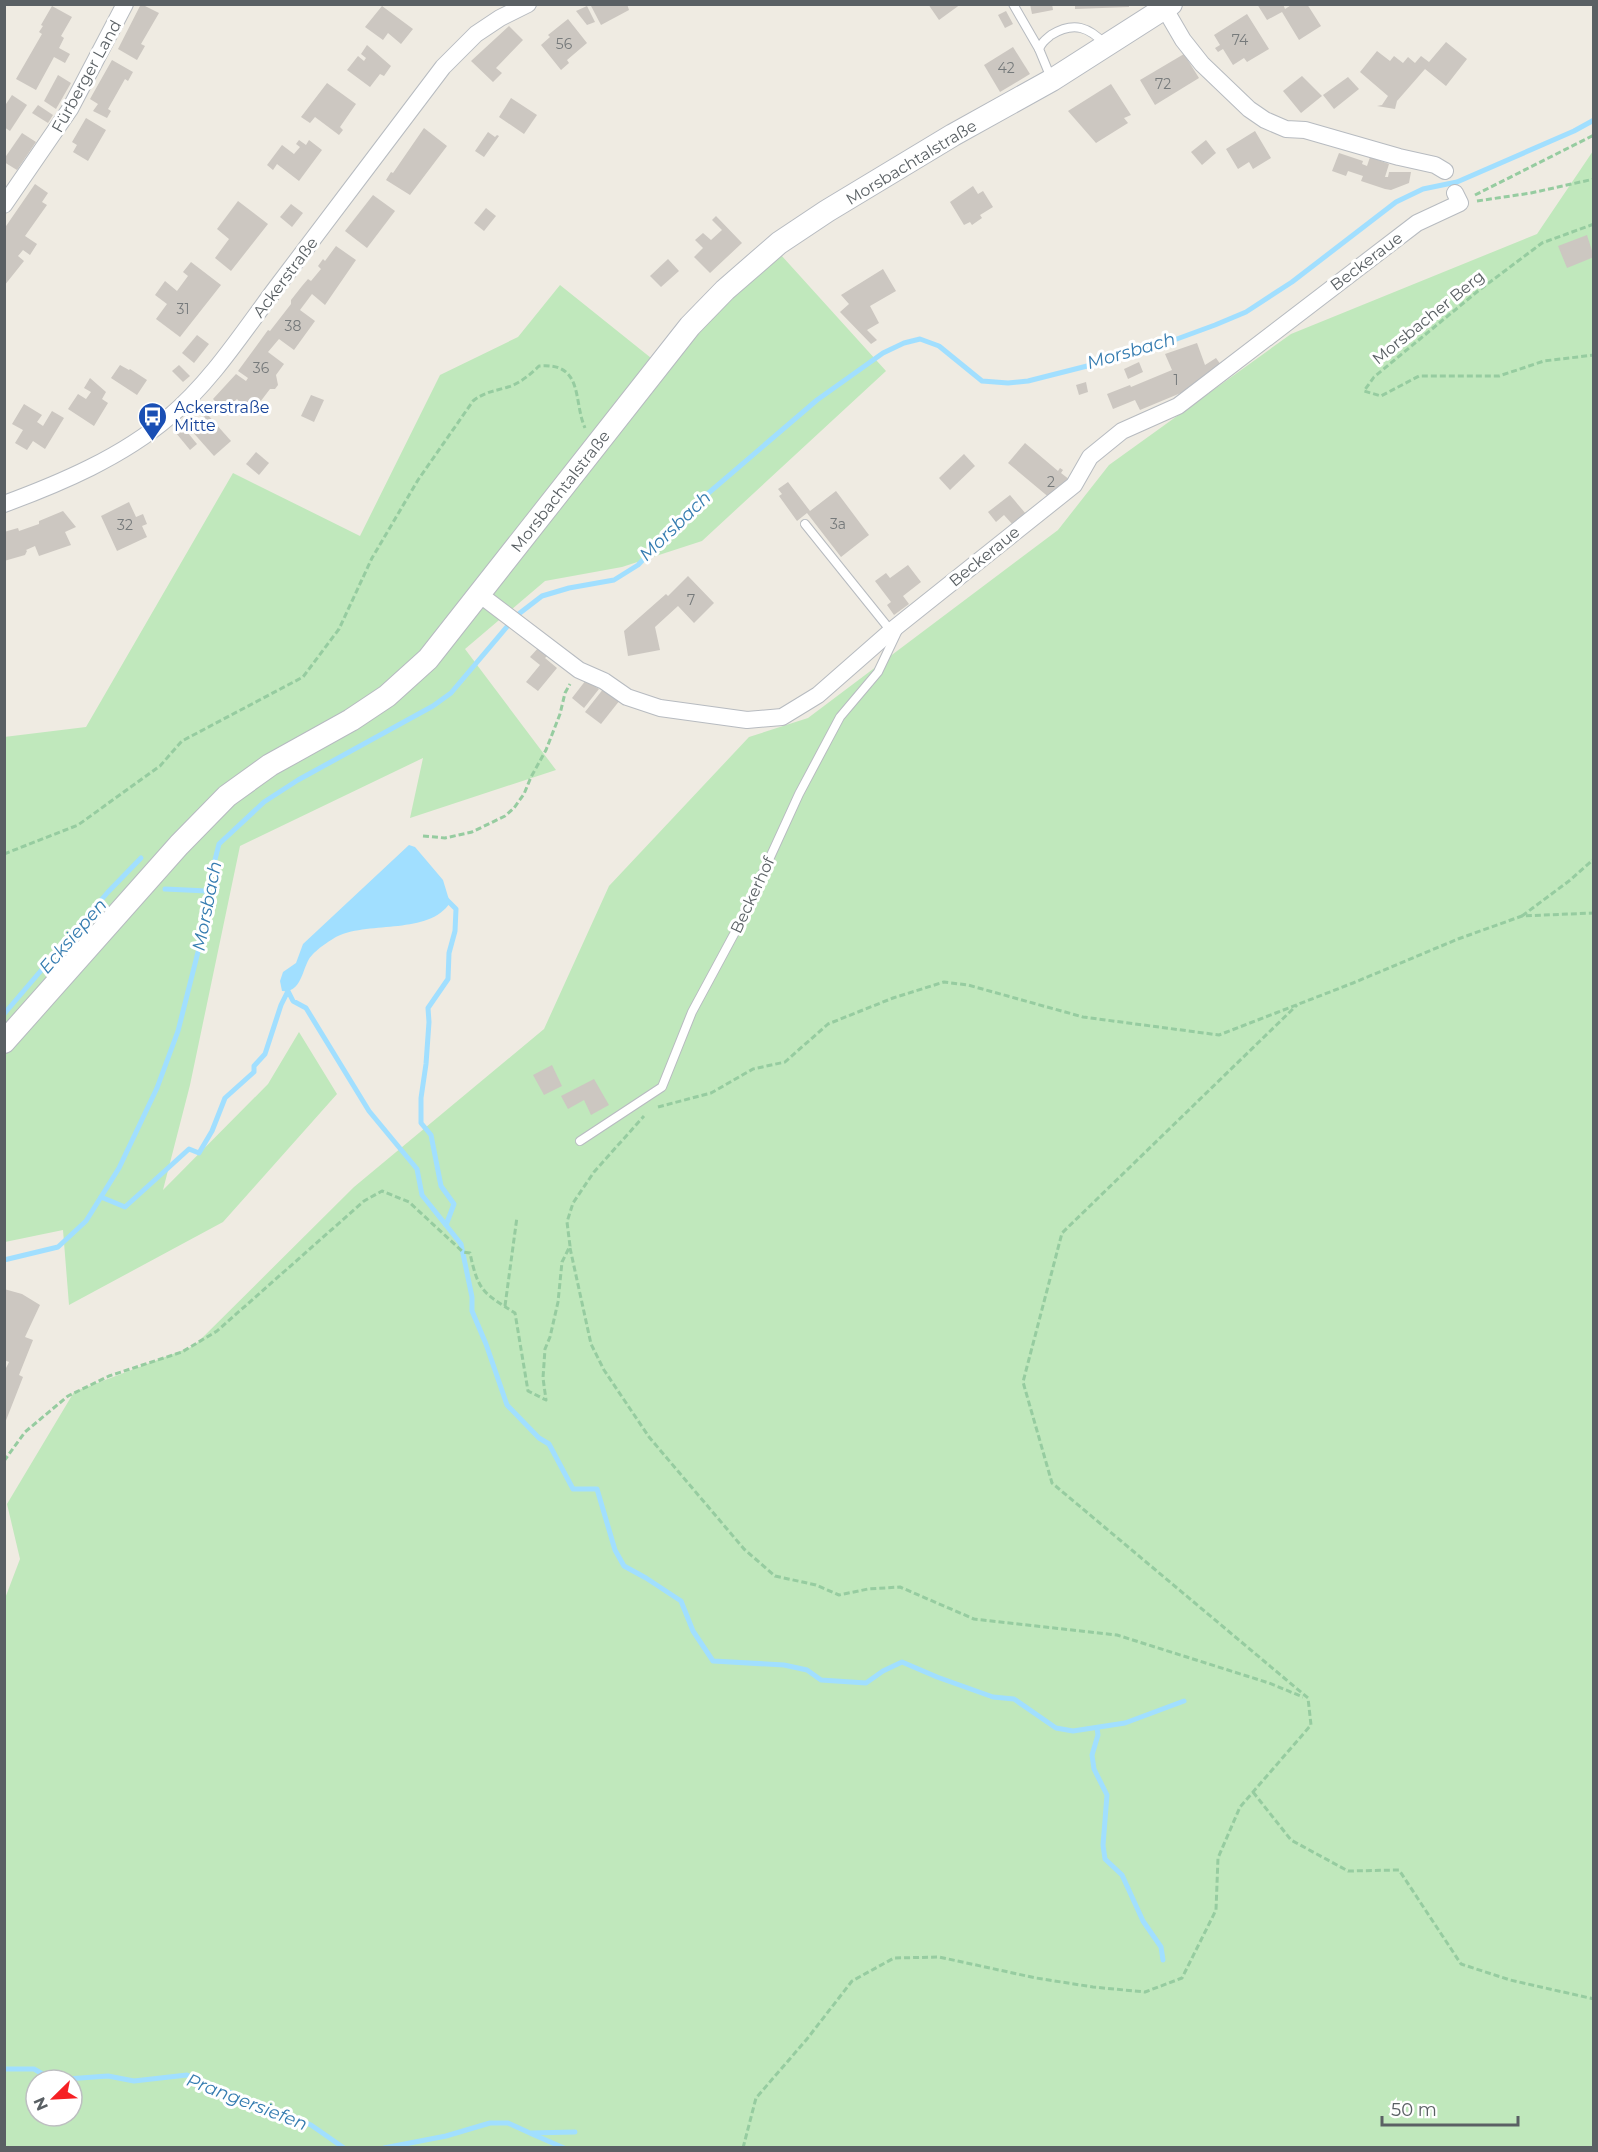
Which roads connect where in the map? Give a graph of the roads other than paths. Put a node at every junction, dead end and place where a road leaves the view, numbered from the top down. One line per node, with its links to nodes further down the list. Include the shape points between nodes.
1 (125, 4): 10 (street, Fürberger Land, via 70,109)
2 (528, 4): 11 (street, Ackerstraße, via 476,34 443,67 227,353 181,406 124,448)
3 (1013, 4): 6 (lane)
4 (1166, 6): 5 (main road, Morsbachtalstraße); 8 (street, via 1183,40 1202,64 1265,120 1287,129 1305,130 1435,165)
5 (1106, 45): 6 (lane, via 1096,34 1069,27 1042,42); 7 (main road, Morsbachtalstraße)
6 (1039, 49): 7 (lane)
7 (1052, 80): 13 (main road, Morsbachtalstraße, via 953,135 779,243 725,290 690,326)
8 (1445, 171)
9 (1458, 198): 14 (street, Beckeraue, via 1417,223 1178,406 1122,431 1090,457 1074,485)
10 (4, 205)
11 (4, 504)
12 (805, 524): 14 (lane)
13 (479, 594): 14 (street, Beckeraue, via 579,670 627,697 660,708 747,720 782,717 818,695); 15 (main road, Morsbachtalstraße, via 428,659 387,696 270,765 226,796)
14 (895, 627): 16 (lane, Beckerhof, via 878,672 840,717 799,794 740,923 692,1012 662,1087)
15 (4, 1042)
16 (580, 1141)

